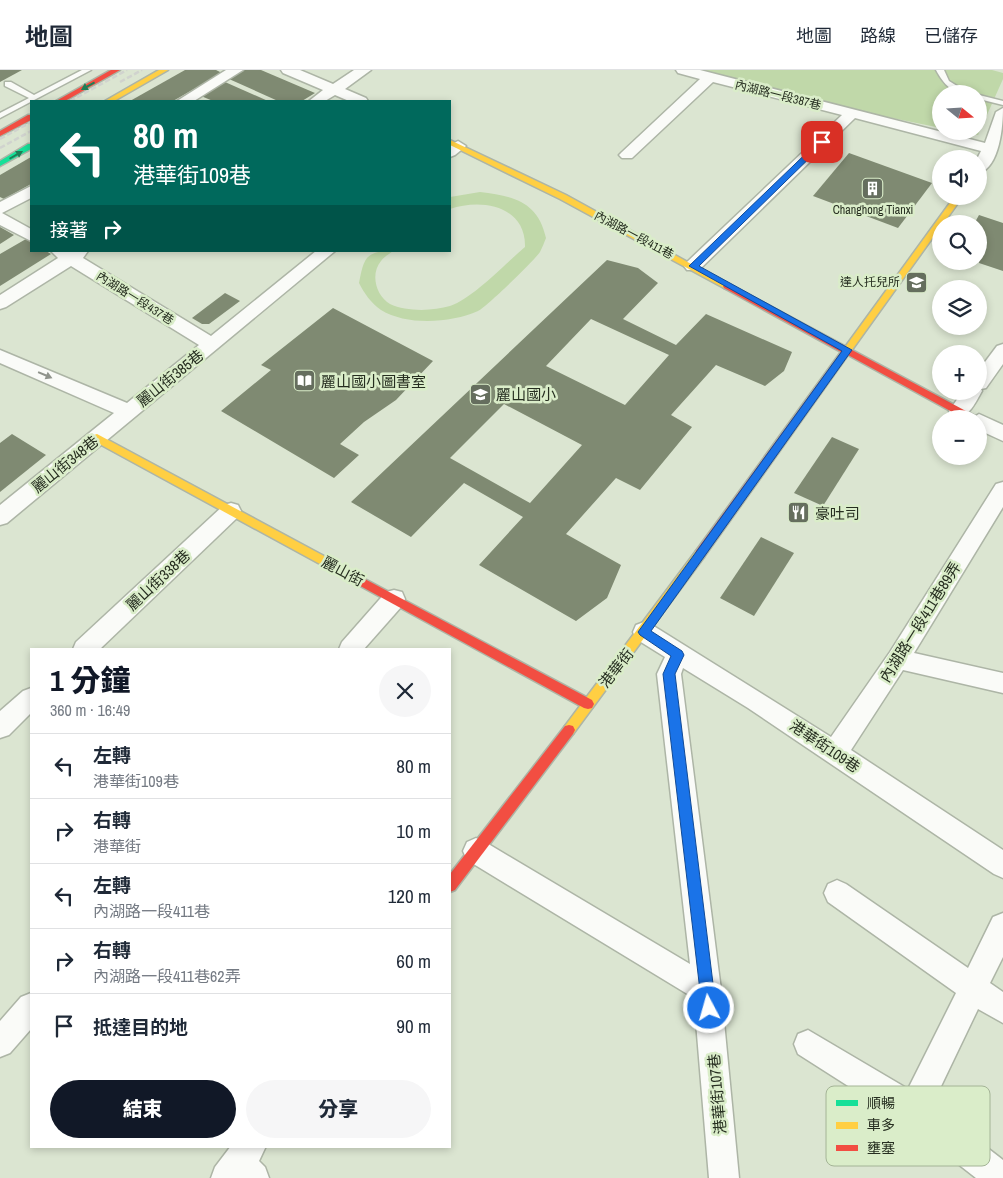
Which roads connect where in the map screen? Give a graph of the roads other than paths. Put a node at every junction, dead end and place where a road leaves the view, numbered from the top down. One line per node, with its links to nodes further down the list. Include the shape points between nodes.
1 (87, 70): 13 (lane)
2 (116, 70): 16 (street, one-way to 16)
3 (164, 70): 17 (street)
4 (236, 70): 18 (street)
5 (288, 70): 12 (street)
6 (364, 70): 12 (street)
7 (683, 70): 9 (street, 內湖路一段387巷)
8 (940, 70): 11 (lane)
9 (709, 78): 24 (street, 內湖路一段387巷); 32 (street)
10 (8, 84): 13 (lane)
11 (951, 85)
12 (335, 89): 19 (street); 20 (street)
13 (35, 98): 15 (lane)
14 (988, 99): 22 (lane)
15 (31, 100)
16 (62, 100)
17 (111, 100)
18 (186, 100)
19 (318, 100)
20 (359, 100)
21 (30, 101): 25 (lane)
22 (1003, 103)
23 (1003, 112): 30 (street)
24 (851, 114): 30 (street, 內湖路一段387巷); 41 (street)
25 (0, 116)
26 (30, 118): 27 (street)
27 (0, 134)
28 (30, 147): 33 (street, one-way to 28)
29 (453, 147): 41 (street, 內湖路一段411巷, via 563,197)
30 (990, 149): 31 (street)
31 (987, 154)
32 (627, 155)
33 (0, 164)
34 (30, 192): 36 (street)
35 (953, 205): 44 (street, 港華街)
36 (0, 209)
37 (0, 218): 38 (street)
38 (30, 235)
39 (326, 252): 43 (street, 麗山街385巷)
40 (70, 253): 42 (street); 43 (street, 內湖路一段437巷)
41 (693, 266): 44 (street, 內湖路一段411巷)
42 (0, 303)
43 (211, 344): 49 (street, 麗山街385巷)
44 (848, 350): 48 (street, 內湖路一段411巷); 57 (street, 港華街)
45 (1003, 350): 47 (street)
46 (0, 356): 49 (street, one-way to 49)
47 (987, 372)
48 (957, 410)
49 (129, 412): 52 (street, 麗山街348巷)
50 (987, 425): 51 (street)
51 (1003, 434)
52 (97, 438): 54 (street, 麗山街); 55 (street, 麗山街348巷)
53 (1003, 490): 61 (street, 內湖路一段411巷89弄)
54 (231, 511): 56 (street, 麗山街); 58 (street, 麗山街338巷)
55 (0, 517)
56 (394, 599): 59 (street); 64 (street, 麗山街)
57 (644, 632): 60 (street, 港華街109巷); 64 (street, 港華街)
58 (85, 648)
59 (351, 648)
60 (678, 655): 66 (street, 港華街109巷); 73 (street, 港華街107巷, via 669,674)
61 (898, 659): 62 (street); 66 (street, 內湖路一段411巷89弄)
62 (1003, 683)
63 (30, 699): 65 (street)
64 (588, 704): 67 (street, 港華街)
65 (2, 721)
66 (835, 753): 68 (street, 港華街109巷)
67 (476, 851): 69 (street, 港華街); 73 (street)
68 (1003, 865)
69 (451, 884)
70 (837, 893): 72 (street)
71 (1003, 927): 72 (street)
72 (973, 987): 75 (street); 79 (street)
73 (707, 990): 81 (street, 港華街107巷)
74 (30, 1008): 76 (street)
75 (1003, 1009)
76 (0, 1043)
77 (808, 1044): 78 (street)
78 (875, 1086)
79 (926, 1086)
80 (986, 1166): 82 (street)
81 (724, 1178)
82 (1001, 1178)

